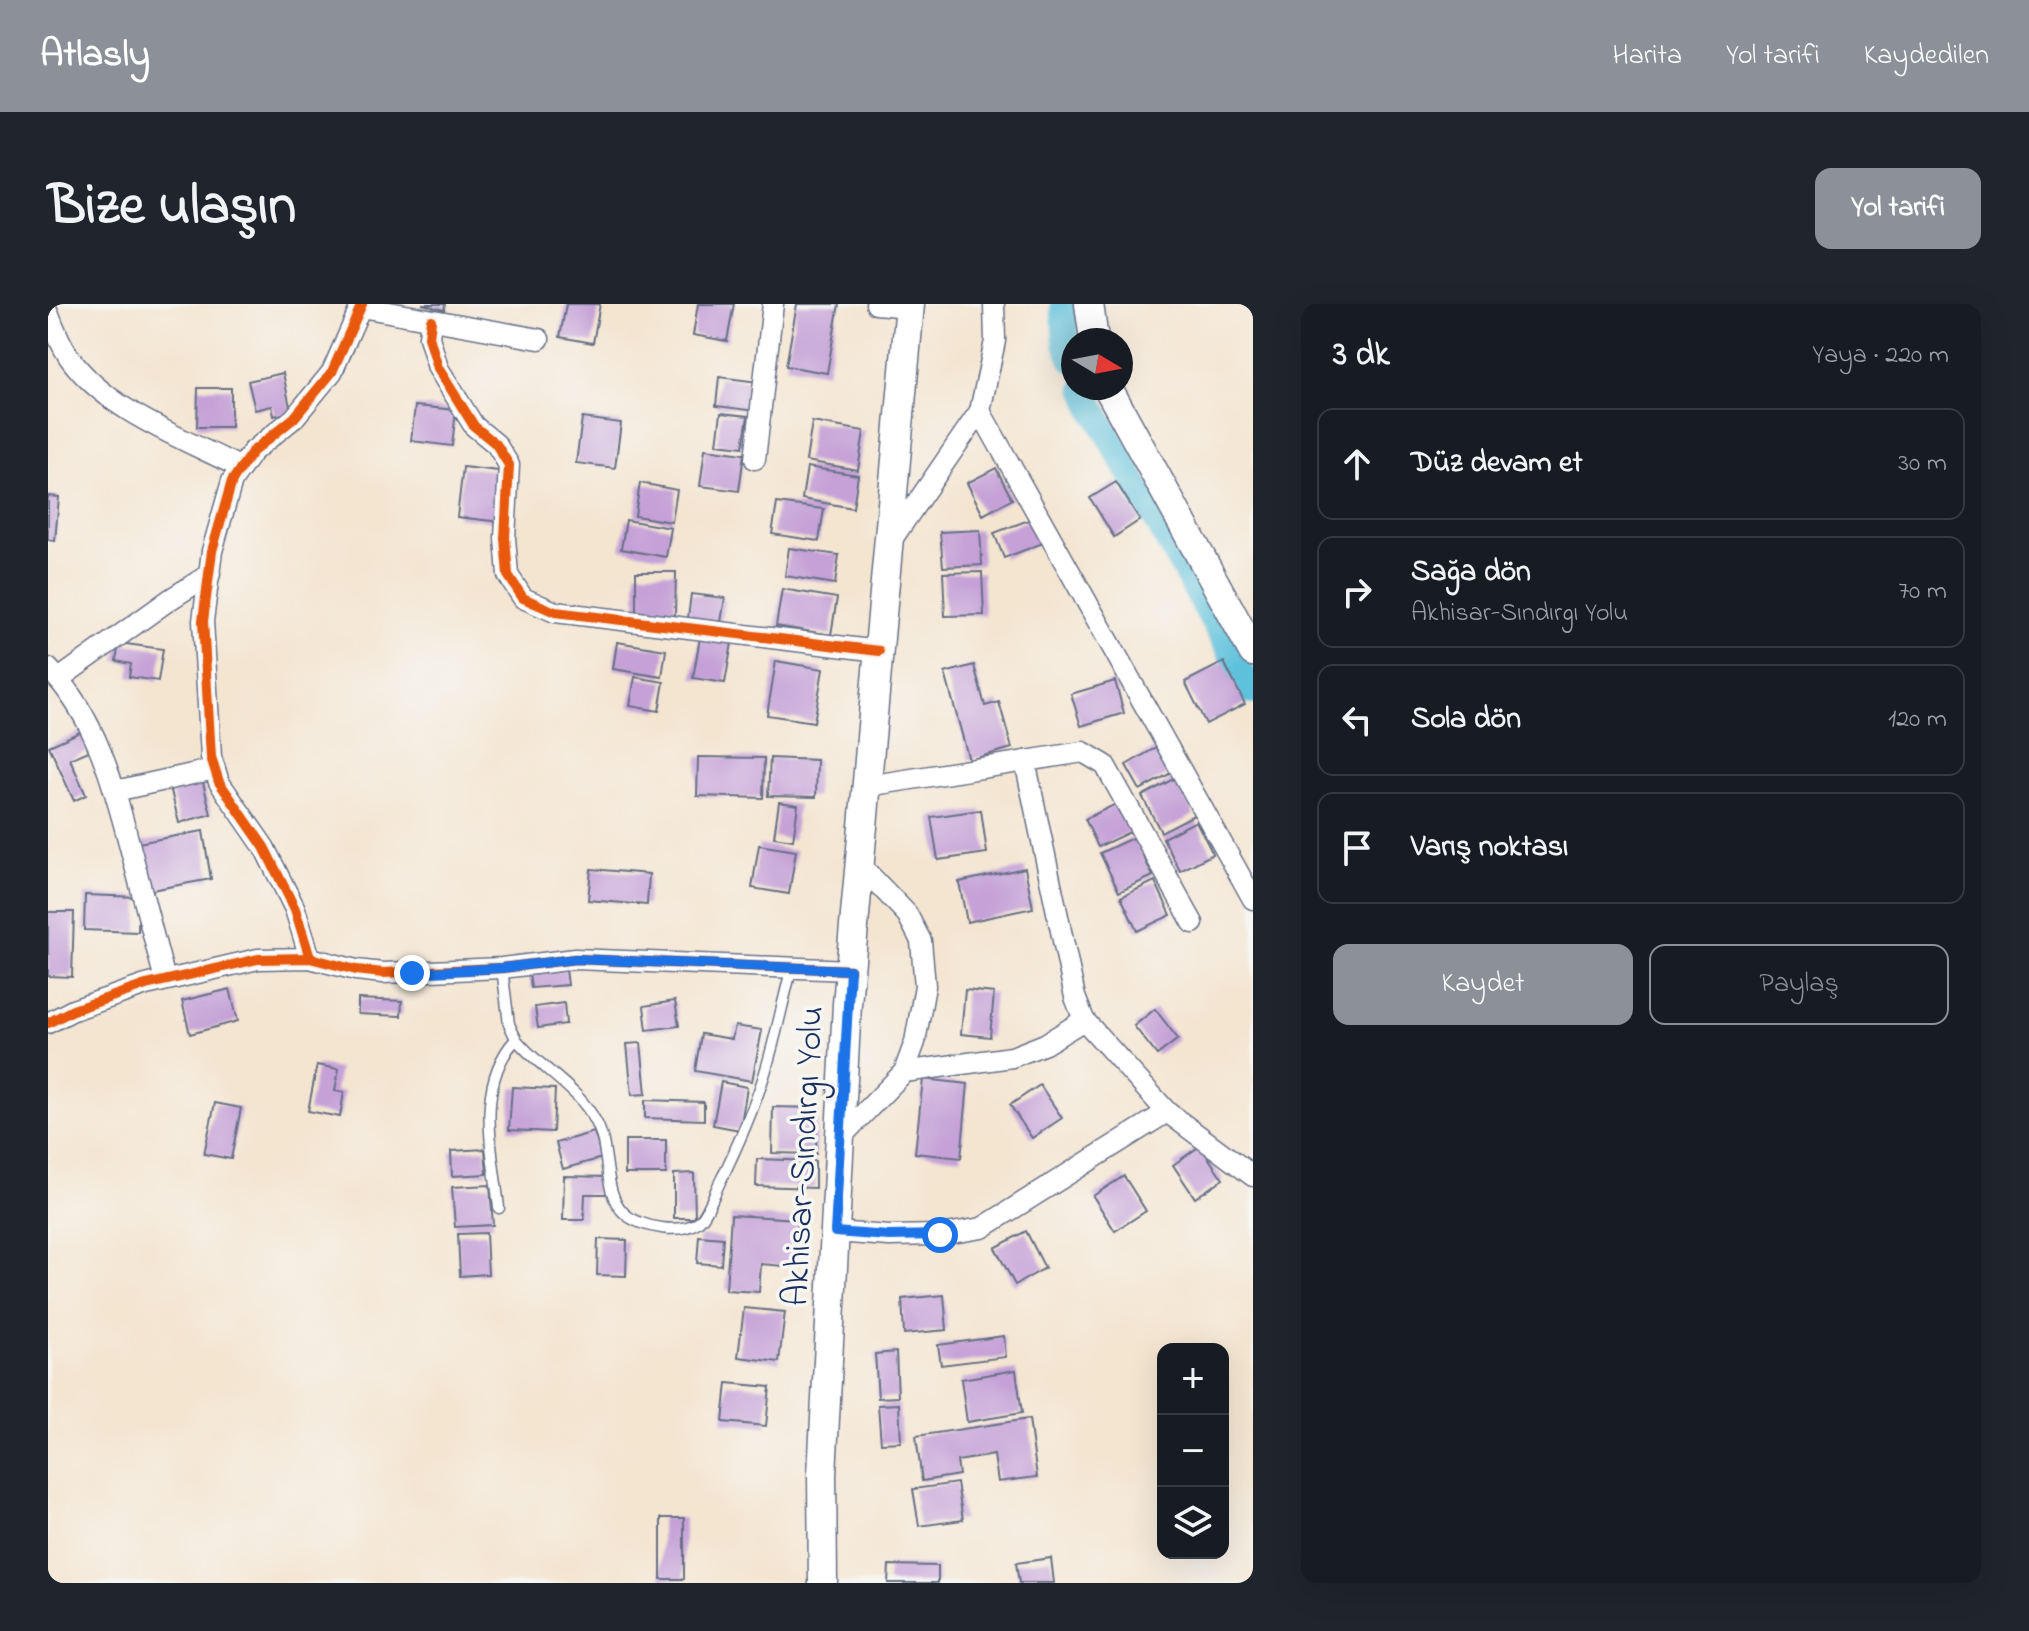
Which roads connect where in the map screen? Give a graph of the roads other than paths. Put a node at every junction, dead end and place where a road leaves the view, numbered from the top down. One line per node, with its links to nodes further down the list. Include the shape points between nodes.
1 (773, 304): 14 (street)
2 (876, 304): 6 (street)
3 (994, 304): 13 (street, via 995,341)
4 (1089, 304): 9 (main road)
5 (362, 305): 8 (street); 15 (street, via 332,372 294,418 252,452)
6 (910, 306): 16 (main road, Akhisar-Sındırgı Yolu)
7 (48, 312): 11 (street)
8 (431, 320): 10 (street); 18 (street, via 429,337 438,368 474,426 496,444 509,465 508,575 523,598 555,612)
9 (1092, 328)
10 (539, 339)
11 (55, 345): 15 (street, via 93,384 134,413)
12 (1115, 400): 19 (main road)
13 (980, 411): 16 (street); 26 (street)
14 (755, 459)
15 (241, 468): 17 (street, via 232,481)
16 (889, 544): 18 (main road, Akhisar-Sındırgı Yolu)
17 (210, 574): 20 (street); 22 (street, via 203,621)
18 (879, 651): 23 (main road, Akhisar-Sındırgı Yolu)
19 (1253, 652)
20 (53, 674): 24 (street, via 66,686 103,755)
21 (1025, 761): 23 (street); 27 (street, via 1083,752 1105,765); 33 (street)
22 (215, 769): 24 (street); 28 (street, via 264,847 295,909)
23 (867, 786): 25 (main road, Akhisar-Sındırgı Yolu)
24 (115, 791): 32 (street)
25 (860, 865): 31 (main road, Akhisar-Sındırgı Yolu); 36 (street, via 907,914 921,941 925,986)
26 (1253, 899)
27 (1193, 923)
28 (310, 958): 30 (street, via 383,973); 32 (street, via 258,959)
29 (792, 967): 30 (street, via 575,959); 31 (street); 35 (lane, via 752,1110 702,1218 683,1228 663,1228 623,1212 611,1192 604,1139 590,1111)
30 (502, 968): 35 (lane)
31 (850, 970): 38 (main road, Akhisar-Sındırgı Yolu)
32 (165, 980): 34 (street)
33 (1084, 1020): 36 (street, via 1012,1057); 37 (street)
34 (48, 1023)
35 (516, 1039): 40 (lane, via 503,1054 490,1095)
36 (904, 1072): 38 (street)
37 (1167, 1112): 39 (street); 41 (street, via 982,1228 940,1235)
38 (840, 1138): 41 (main road, Akhisar-Sındırgı Yolu)
39 (1253, 1176)
40 (499, 1208)
41 (835, 1232): 42 (main road, Akhisar-Sındırgı Yolu, via 822,1474)
42 (823, 1583)

